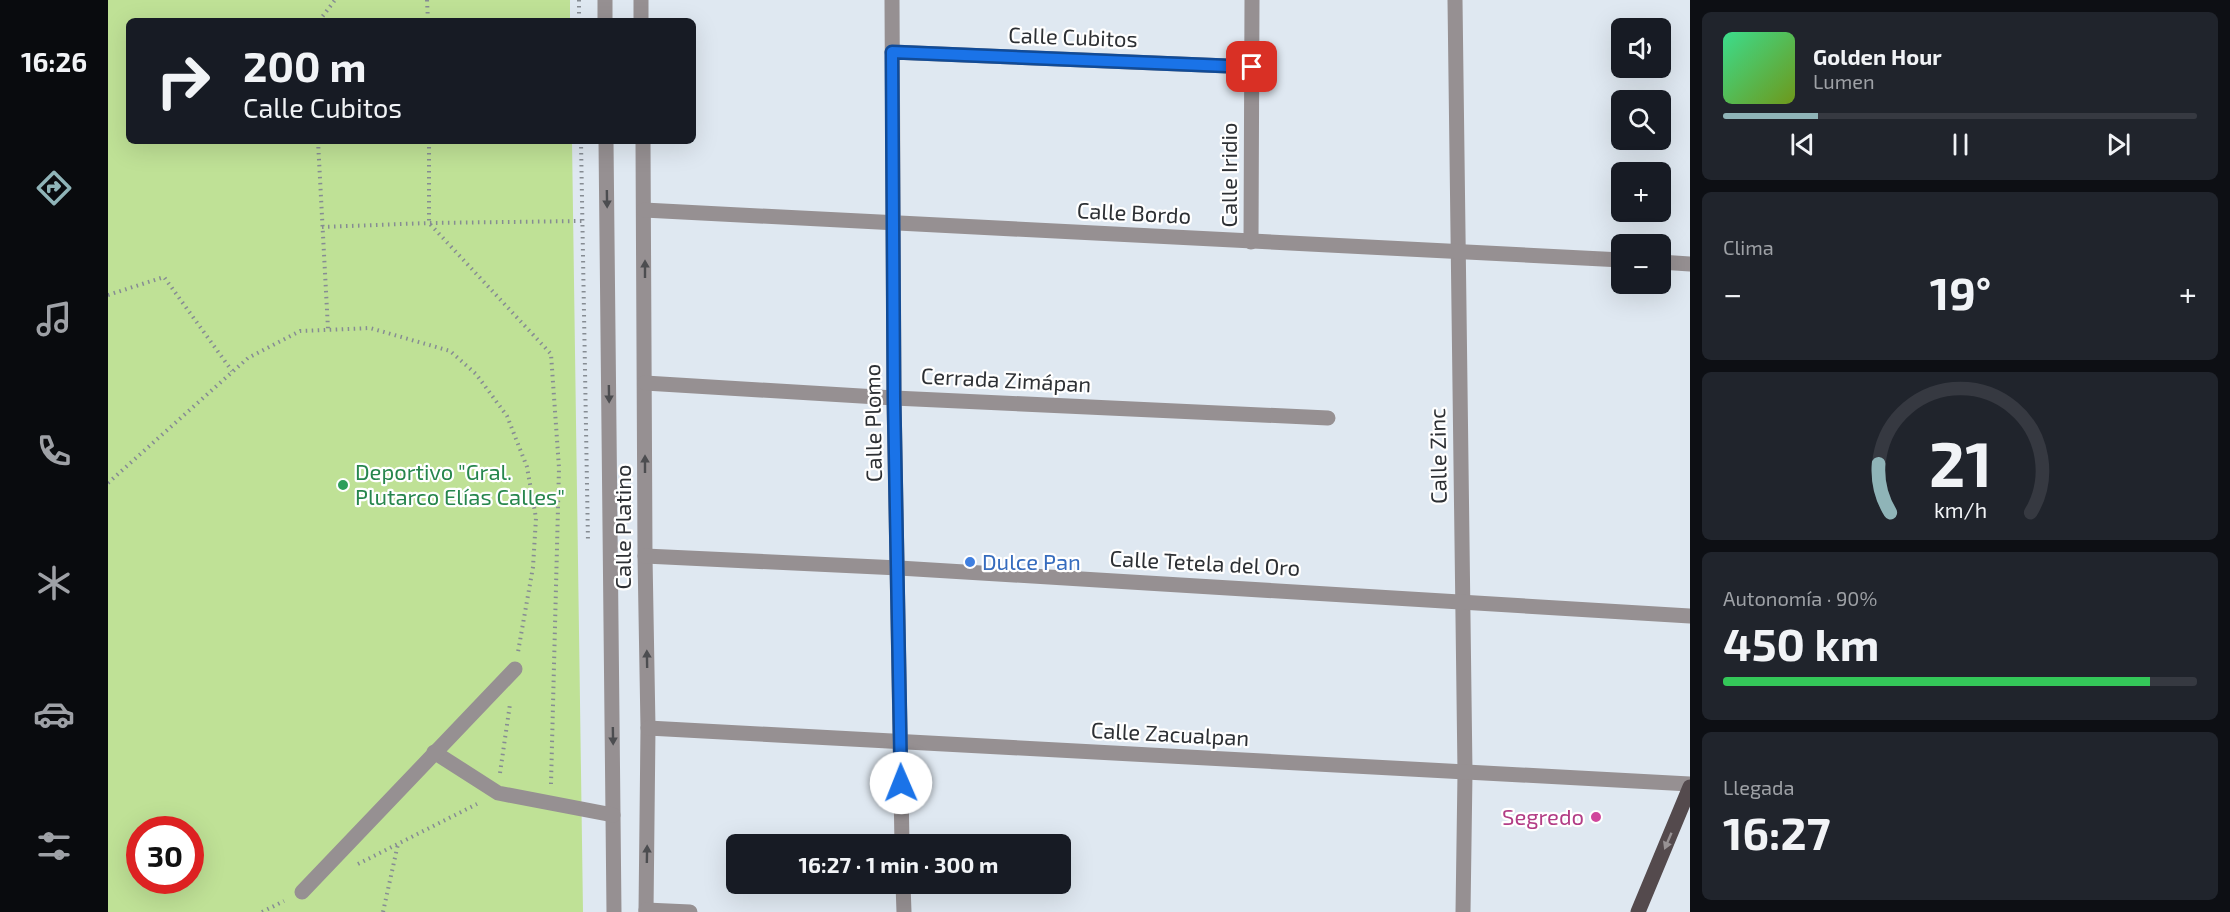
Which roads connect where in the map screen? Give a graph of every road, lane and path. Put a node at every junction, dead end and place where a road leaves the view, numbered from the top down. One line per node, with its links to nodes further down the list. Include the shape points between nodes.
1 (335, 0): 9 (path)
2 (428, 0): 10 (path)
3 (579, 0): 11 (path)
4 (605, 0): 12 (street)
5 (641, 0): 13 (street)
6 (892, 0): 14 (street, Calle Plomo)
7 (1252, 0): 15 (street, Calle Iridio)
8 (1455, 0): 27 (street, Calle Zinc)
9 (321, 18)
10 (428, 18)
11 (579, 18)
12 (605, 18)
13 (641, 18)
14 (892, 52): 15 (street, Calle Cubitos); 24 (street, Calle Plomo)
15 (1252, 67): 26 (street, Calle Iridio)
16 (318, 144): 25 (path)
17 (429, 144): 23 (path)
18 (581, 144): 22 (path)
19 (606, 144): 52 (street, Calle Platino, one-way to 52)
20 (643, 144): 21 (street, Calle Platino)
21 (644, 210): 24 (street, Calle Bordo); 34 (street, Calle Platino, one-way to 21)
22 (583, 221): 23 (path); 38 (path)
23 (429, 223): 25 (path); 51 (path, via 551,354 559,468)
24 (893, 223): 26 (street, Calle Bordo); 35 (street, Calle Plomo)
25 (322, 227): 32 (path)
26 (1251, 242): 27 (street, Calle Bordo)
27 (1458, 251): 28 (street, Calle Bordo); 41 (street, Calle Zinc)
28 (1611, 259)
29 (1671, 263): 30 (street)
30 (1690, 264)
31 (108, 295): 33 (path, via 164,277)
32 (328, 329): 33 (path, via 300,330); 43 (path, via 370,328 450,351 476,374 507,416 527,467 536,518 533,567)
33 (232, 371): 37 (path)
34 (645, 383): 35 (street, Cerrada Zimápan); 39 (street, Calle Platino, one-way to 34)
35 (894, 398): 36 (street, Cerrada Zimápan); 40 (street, Calle Plomo)
36 (1328, 417)
37 (108, 483)
38 (588, 551)
39 (645, 556): 40 (street, Calle Tetela del Oro); 45 (street, Calle Platino, one-way to 39)
40 (899, 568): 41 (street, Calle Tetela del Oro); 46 (street, Calle Plomo)
41 (1462, 601): 42 (street, Calle Tetela del Oro); 48 (street, Calle Zinc)
42 (1690, 616)
43 (515, 669): 47 (street)
44 (510, 704): 50 (path)
45 (648, 728): 46 (street, Calle Zacualpan); 58 (street, Calle Platino, one-way to 45)
46 (900, 742): 48 (street, Calle Zacualpan); 53 (street, Calle Plomo)
47 (434, 752): 50 (street); 56 (street)
48 (1466, 773): 49 (street, Calle Zacualpan); 64 (street, Calle Zinc)
49 (1690, 785): 65 (main road, one-way to 65)
50 (498, 793): 51 (street); 54 (path)
51 (550, 803): 52 (street)
52 (613, 815): 61 (street, Calle Platino)
53 (902, 834)
54 (398, 843): 55 (path); 60 (path)
55 (356, 865)
56 (302, 892): 59 (path)
57 (903, 894): 63 (street)
58 (646, 911): 62 (street)
59 (262, 912)
60 (383, 912)
61 (614, 912)
62 (690, 912)
63 (904, 912)
64 (1463, 912)
65 (1638, 912)

